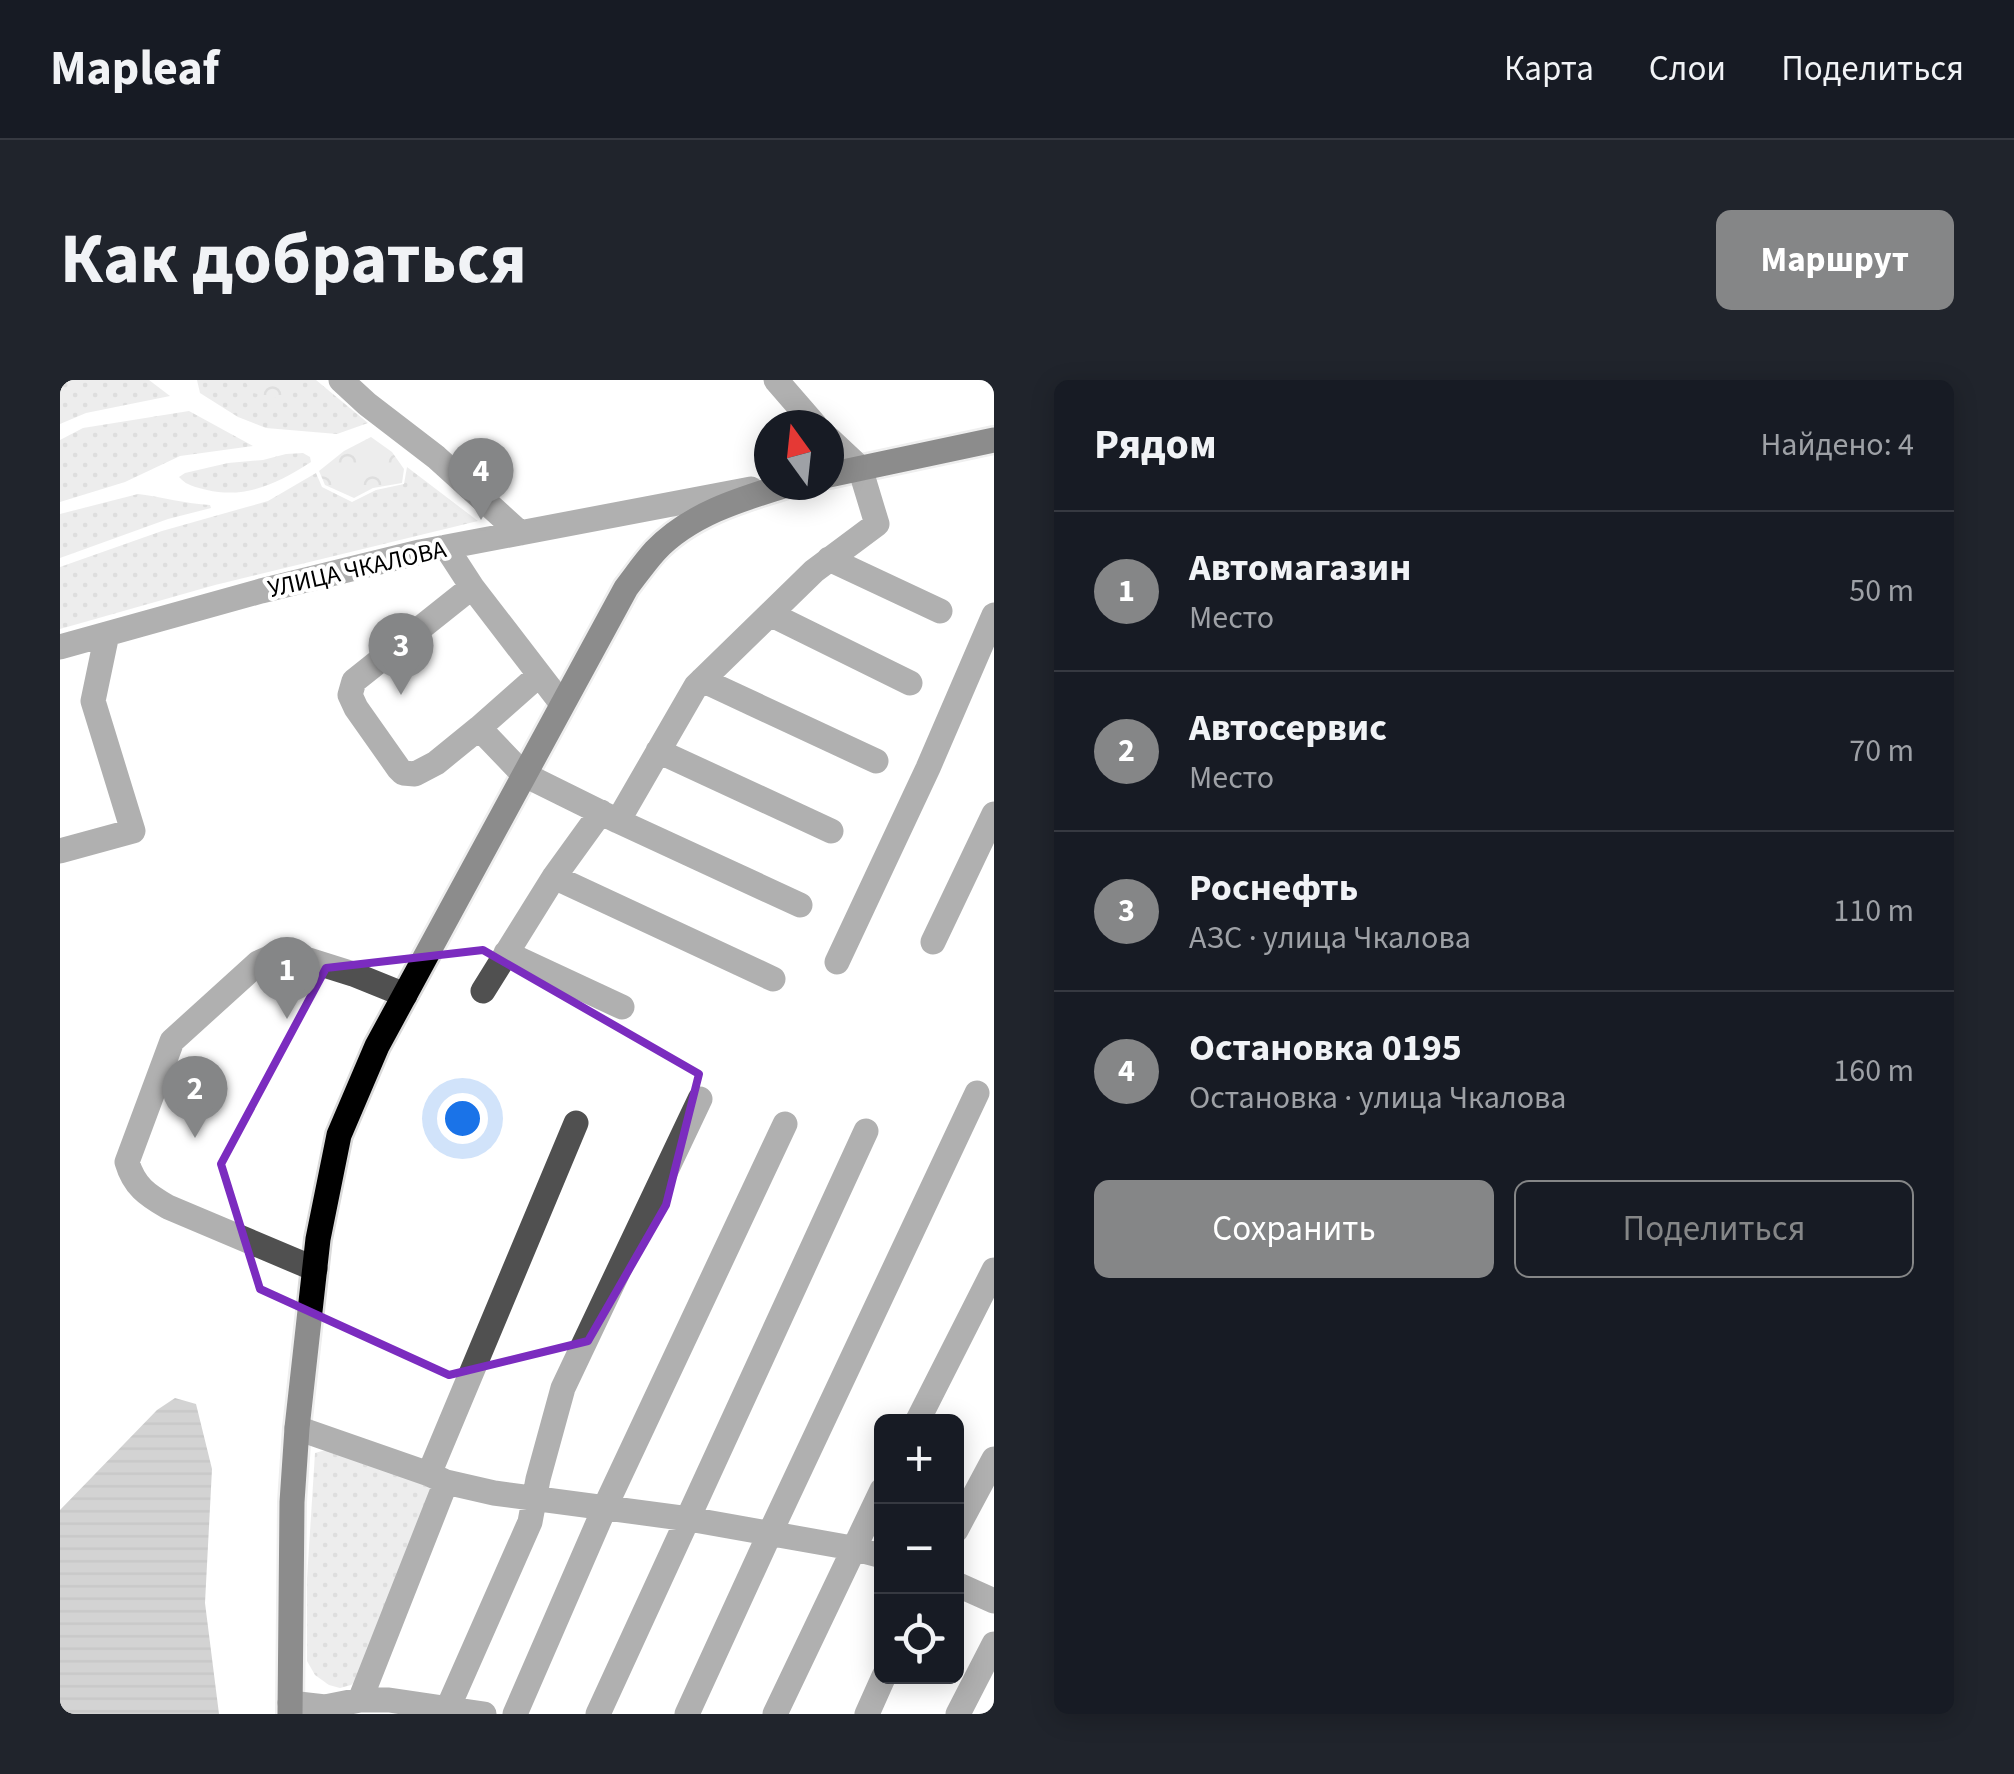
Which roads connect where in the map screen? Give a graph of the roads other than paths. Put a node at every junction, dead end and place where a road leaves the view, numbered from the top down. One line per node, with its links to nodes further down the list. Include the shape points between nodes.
1 (341, 380): 10 (street)
2 (776, 380): 3 (street)
3 (803, 410)
4 (994, 440): 6 (main road)
5 (844, 453): 6 (street)
6 (860, 468): 7 (main road); 12 (street, via 877,524)
7 (844, 472)
8 (754, 489): 10 (street, УЛИЦА ЧКАЛОВА)
9 (754, 495): 22 (main road, via 708,513 658,548 626,588)
10 (520, 533): 11 (street, УЛИЦА ЧКАЛОВА)
11 (446, 547): 13 (street); 17 (street, УЛИЦА ЧКАЛОВА)
12 (829, 559): 14 (street); 15 (street)
13 (472, 587): 19 (street); 23 (street, via 359,676 350,695 398,769 408,774 428,768)
14 (940, 611)
15 (770, 614): 20 (street); 21 (street)
16 (994, 615): 35 (street)
17 (107, 634): 18 (street, УЛИЦА ЧКАЛОВА); 30 (street, via 93,701 133,831)
18 (60, 647)
19 (540, 675): 22 (street); 23 (street)
20 (702, 680): 24 (street); 25 (street)
21 (910, 682)
22 (562, 704): 26 (main road)
23 (480, 728): 26 (street)
24 (658, 751): 28 (street); 29 (street)
25 (876, 761)
26 (523, 774): 28 (street); 38 (main road)
27 (994, 814): 33 (street)
28 (609, 816): 31 (street); 32 (street)
29 (831, 831)
30 (60, 851)
31 (554, 878): 34 (street); 36 (street)
32 (800, 905)
33 (933, 942)
34 (506, 953): 37 (street); 39 (street)
35 (838, 962)
36 (773, 979)
37 (483, 991)
38 (405, 995): 45 (main road, via 339,1135); 45 (street, via 284,952 258,963 172,1042 127,1162 147,1195)
39 (622, 1007)
40 (977, 1093): 56 (street)
41 (700, 1099): 51 (street, via 563,1388)
42 (576, 1122): 50 (street)
43 (785, 1124): 53 (street)
44 (866, 1131): 55 (street)
45 (314, 1269): 48 (main road)
46 (994, 1270): 47 (street)
47 (921, 1414)
48 (297, 1428): 50 (street); 64 (main road)
49 (994, 1459): 54 (street)
50 (438, 1478): 51 (street); 63 (street)
51 (535, 1497): 53 (street); 65 (street)
52 (875, 1504): 57 (street)
53 (605, 1507): 55 (street); 67 (street)
54 (964, 1515)
55 (690, 1519): 56 (street); 68 (street)
56 (770, 1533): 57 (street); 69 (street)
57 (852, 1548): 58 (street); 70 (street)
58 (874, 1554)
59 (964, 1588): 60 (street)
60 (994, 1601)
61 (994, 1644): 72 (street)
62 (880, 1684): 71 (street)
63 (360, 1700): 64 (street); 65 (street)
64 (290, 1708)
65 (447, 1710): 66 (street)
66 (484, 1714)
67 (515, 1714)
68 (598, 1714)
69 (688, 1714)
70 (774, 1714)
71 (866, 1714)
72 (958, 1714)

